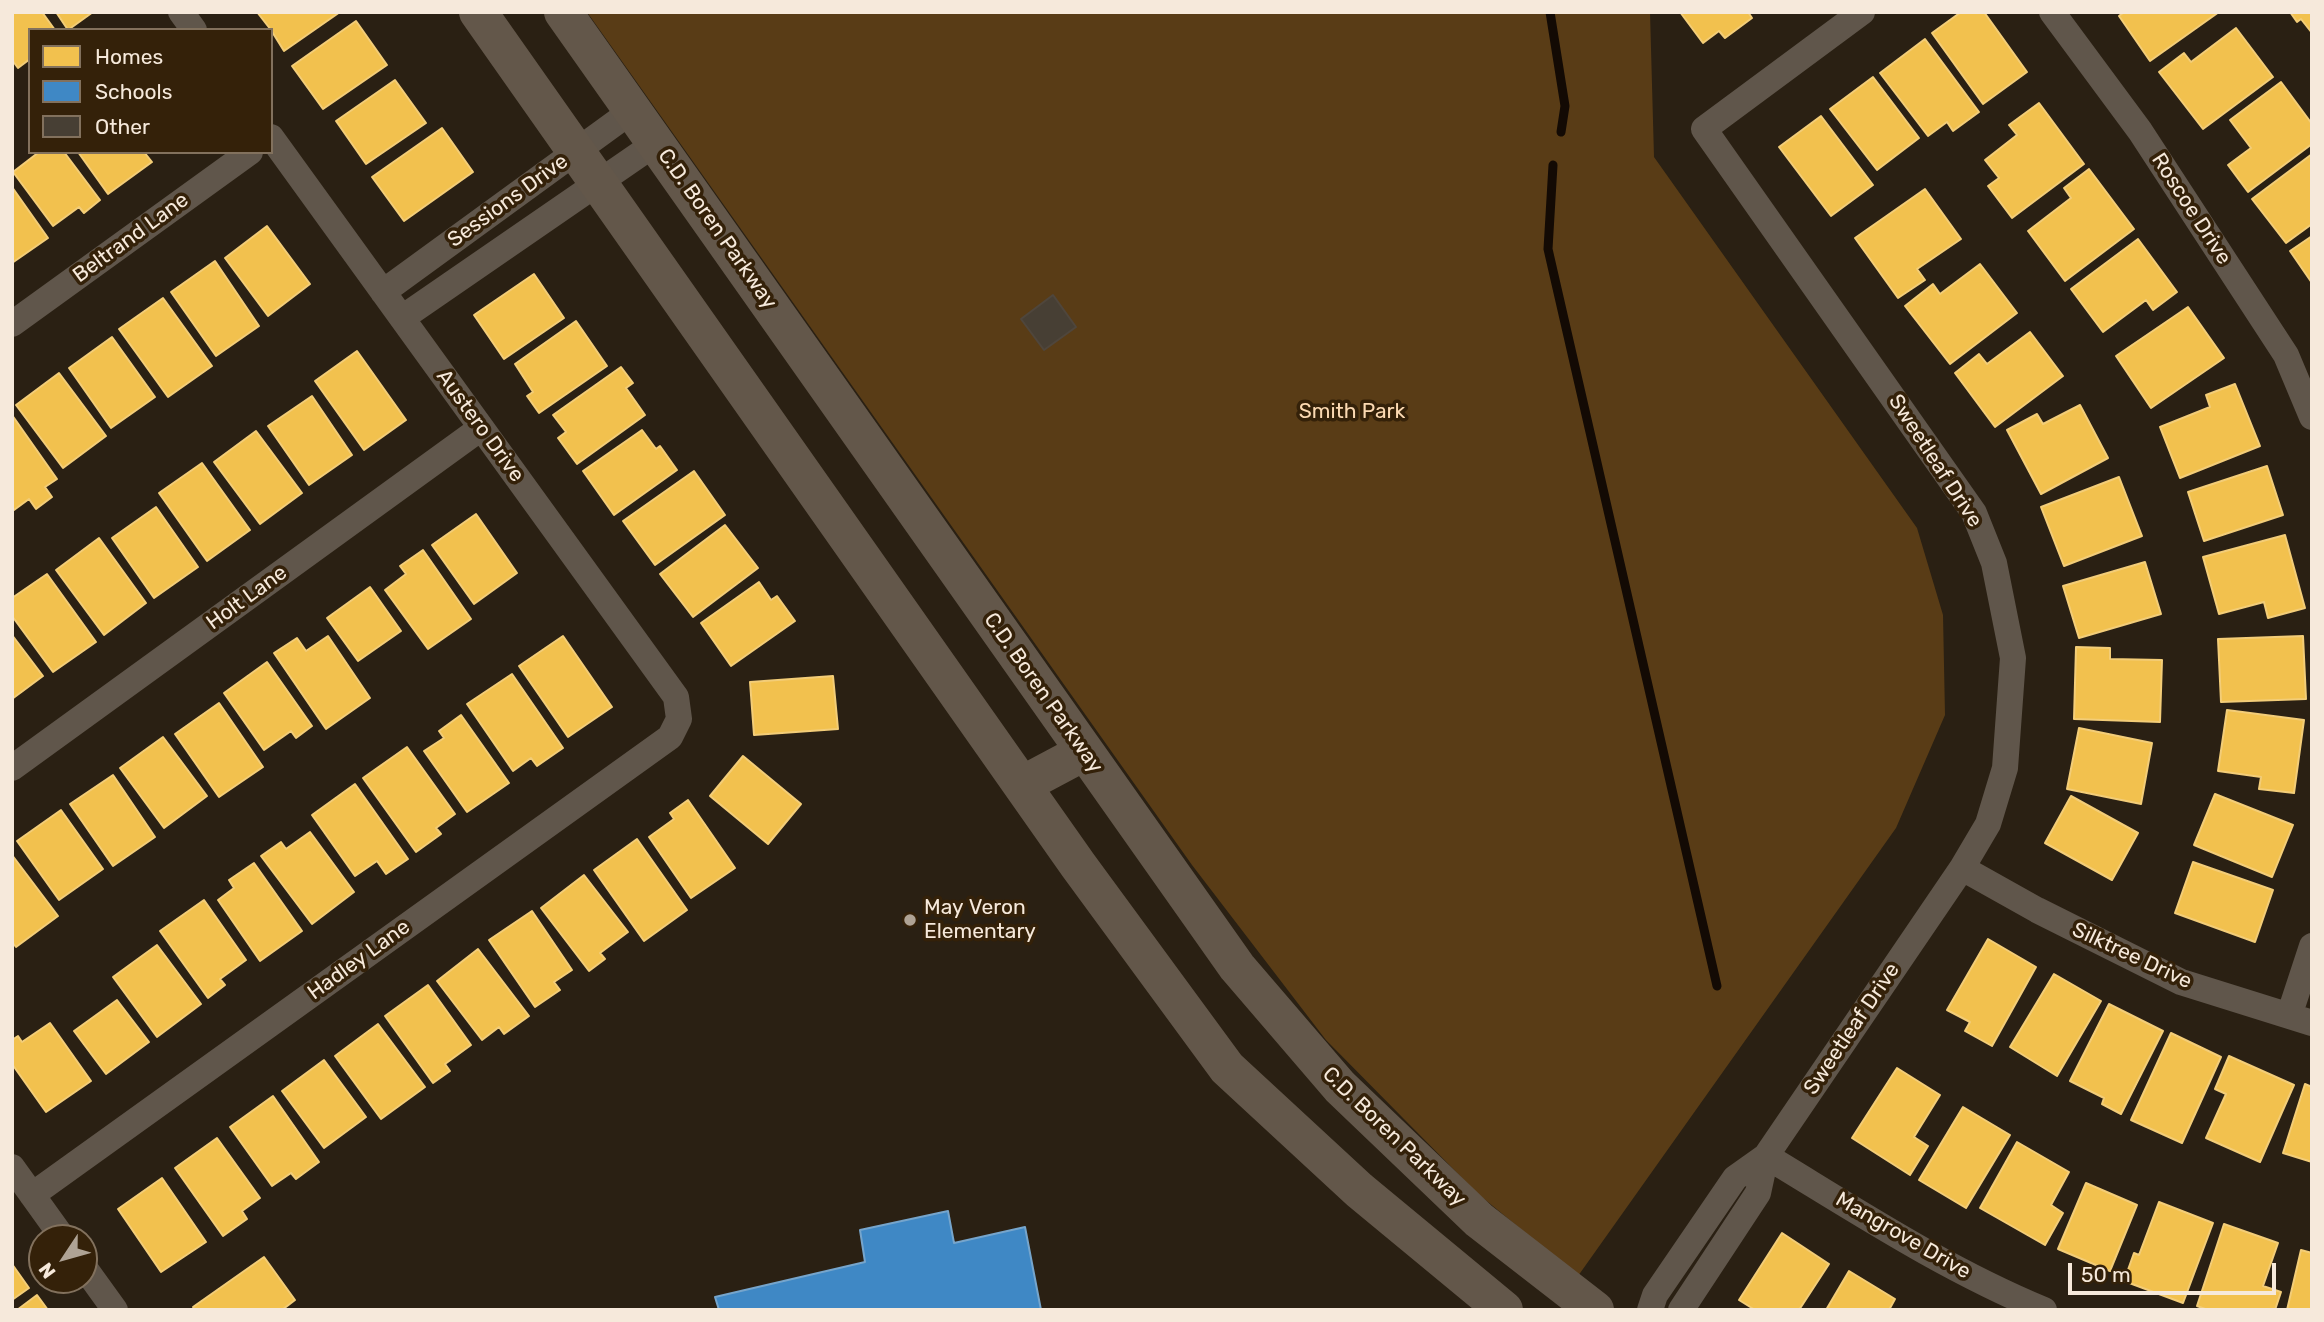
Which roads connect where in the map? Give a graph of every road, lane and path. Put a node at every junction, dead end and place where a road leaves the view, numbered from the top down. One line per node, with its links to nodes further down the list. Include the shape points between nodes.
1 (181, 12): 6 (street)
2 (478, 12): 10 (street)
3 (563, 12): 7 (street, C.D. Boren Parkway)
4 (1862, 12): 22 (street, Sweetleaf Drive, via 1704,129 1974,513 1994,563 2013,659 2005,768 1988,824)
5 (2052, 12): 16 (street, Roscoe Drive, via 2140,131 2286,355)
6 (193, 28)
7 (632, 110): 9 (street, C.D. Boren Parkway); 10 (street, Sessions Drive)
8 (273, 140): 13 (street, Austero Drive)
9 (656, 143): 12 (street, Sessions Drive); 19 (street, C.D. Boren Parkway)
10 (576, 151): 12 (street); 13 (street, Sessions Drive)
11 (247, 154): 15 (street, Beltrand Lane)
12 (599, 182): 14 (street, Sessions Drive); 21 (street)
13 (383, 292): 14 (street, Austero Drive)
14 (402, 318): 17 (street, Austero Drive)
15 (12, 324)
16 (2312, 417)
17 (481, 428): 18 (street, Austero Drive, via 676,697); 20 (street, Holt Lane)
18 (679, 719): 27 (street, Hadley Lane, via 670,737)
19 (1084, 752): 21 (street); 32 (street, C.D. Boren Parkway, via 1237,967 1340,1087 1479,1220)
20 (12, 768)
21 (1022, 785): 31 (street, via 1227,1068 1359,1190)
22 (1962, 868): 24 (street, Silktree Drive, via 2181,982); 25 (street, Sweetleaf Drive)
23 (2312, 946): 24 (street)
24 (2301, 1020)
25 (1766, 1156): 33 (street, Sweetleaf Drive, via 1735,1178 1655,1295); 34 (street, Sweetleaf Drive, via 1759,1193); 35 (street, Mangrove Drive, via 1932,1256)
26 (12, 1167): 27 (street)
27 (32, 1195): 28 (street)
28 (53, 1224)
29 (98, 1286): 30 (street)
30 (115, 1310)
31 (1504, 1310)
32 (1595, 1310)
33 (1650, 1310)
34 (1681, 1310)
35 (2044, 1310)

